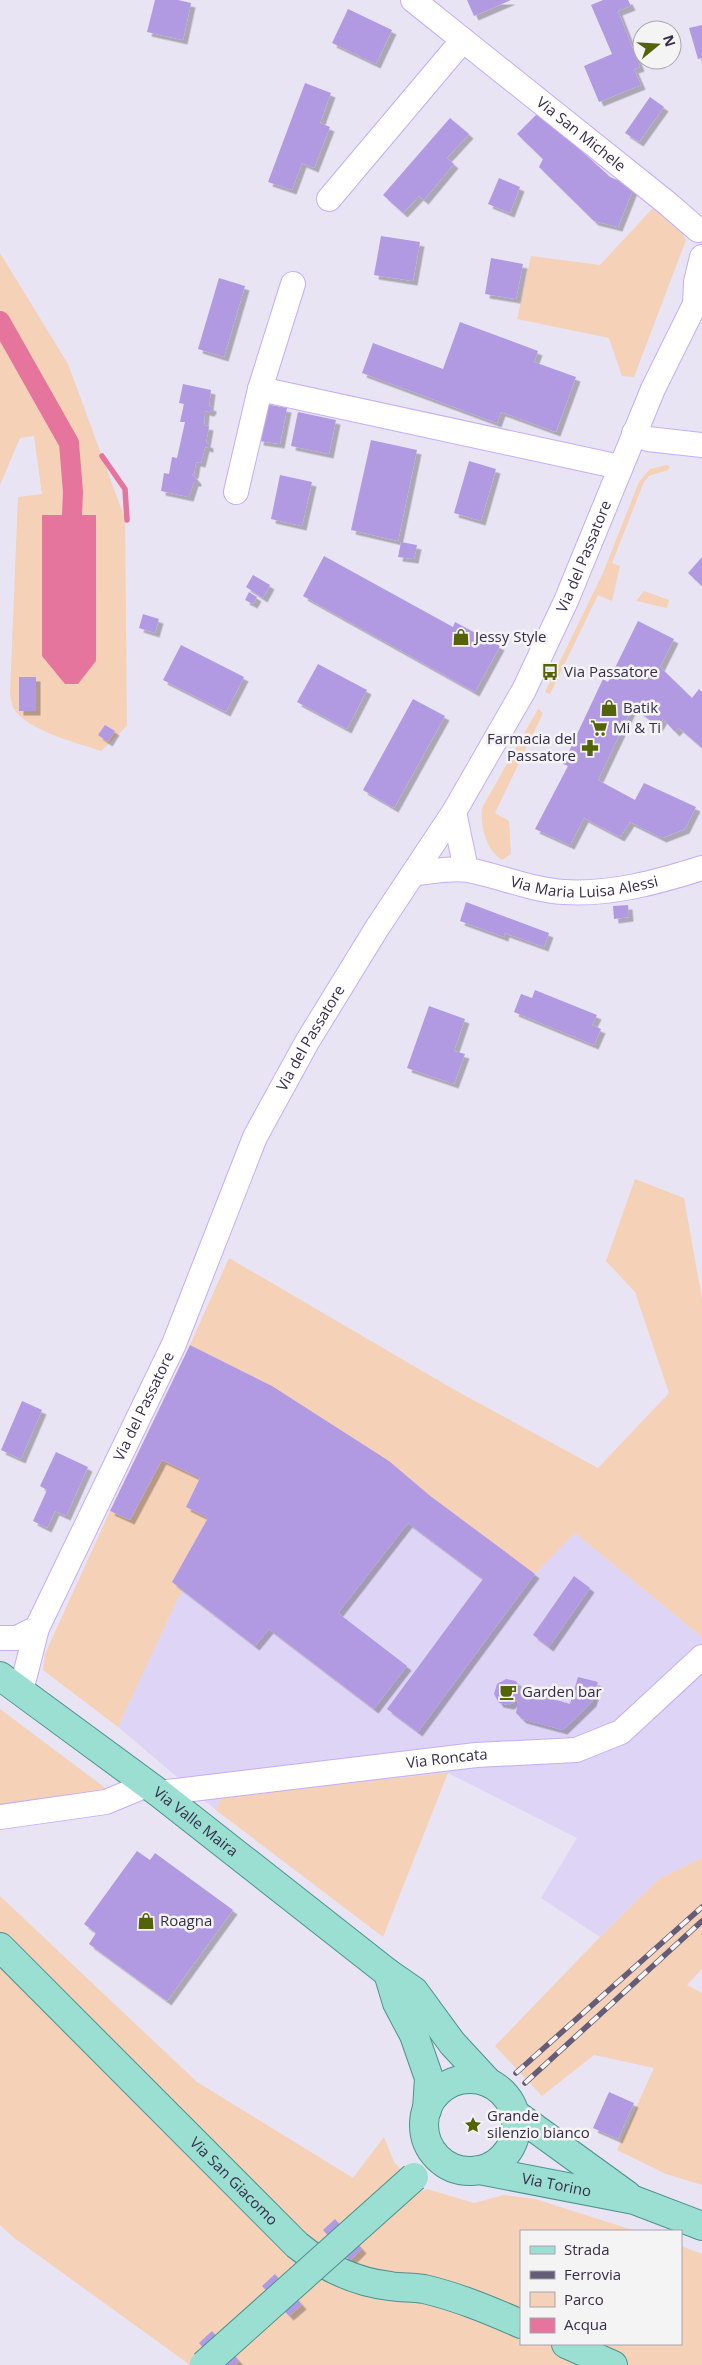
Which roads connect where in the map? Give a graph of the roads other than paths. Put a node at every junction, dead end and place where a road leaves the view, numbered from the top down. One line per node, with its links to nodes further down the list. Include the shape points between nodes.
1 (413, 0): 2 (street, Via San Michele)
2 (463, 40): 3 (street); 4 (street, Via San Michele)
3 (329, 199)
4 (700, 227): 5 (street, via 696,239)
5 (702, 257): 7 (street, Via del Passatore, via 696,282)
6 (293, 284): 8 (street)
7 (699, 302): 9 (street, Via del Passatore, via 653,389)
8 (260, 389): 11 (street); 12 (street)
9 (634, 433): 10 (street, via 648,439); 11 (street, Via del Passatore)
10 (702, 445)
11 (620, 467): 13 (street, Via del Passatore, via 566,601 537,663)
12 (236, 492)
13 (454, 812): 15 (street); 16 (street, Via del Passatore)
14 (702, 868): 15 (street, Via Maria Luisa Alessi, via 602,892 564,892 532,887)
15 (466, 869): 16 (street, Via Maria Luisa Alessi)
16 (415, 873): 17 (street, Via del Passatore, via 307,1042 255,1137 174,1344)
17 (37, 1628): 18 (street, via 17,1638); 20 (street, Via del Passatore)
18 (0, 1638)
19 (702, 1657): 21 (street, Via Roncata, via 621,1732 576,1750 476,1755)
20 (10, 1683): 21 (main road, Via Valle Maira)
21 (153, 1789): 22 (street, Via Roncata, via 106,1802); 24 (main road, Via Valle Maira)
22 (0, 1817)
23 (0, 1947): 34 (main road, Via San Giacomo, via 297,2246 319,2263 356,2279 422,2289 478,2305)
24 (388, 1973): 25 (main road, Via Valle Maira, via 414,1991 452,2043); 26 (main road, via 396,2003 414,2035 429,2078)
25 (489, 2083): 26 (main road, via 475,2079 459,2080 445,2086); 27 (main road, via 509,2100)
26 (426, 2110): 28 (main road)
27 (514, 2113): 30 (main road, via 516,2128 512,2142 504,2155); 32 (main road, Via Torino)
28 (426, 2137): 29 (main road, via 440,2160); 31 (main road)
29 (452, 2167): 30 (main road); 31 (main road)
30 (479, 2170): 32 (main road, Via Torino)
31 (414, 2177): 36 (main road, bridge)
32 (634, 2200): 33 (main road, Via Torino)
33 (702, 2226)
34 (520, 2324)
35 (568, 2345): 37 (main road)
36 (204, 2365)
37 (613, 2365)

